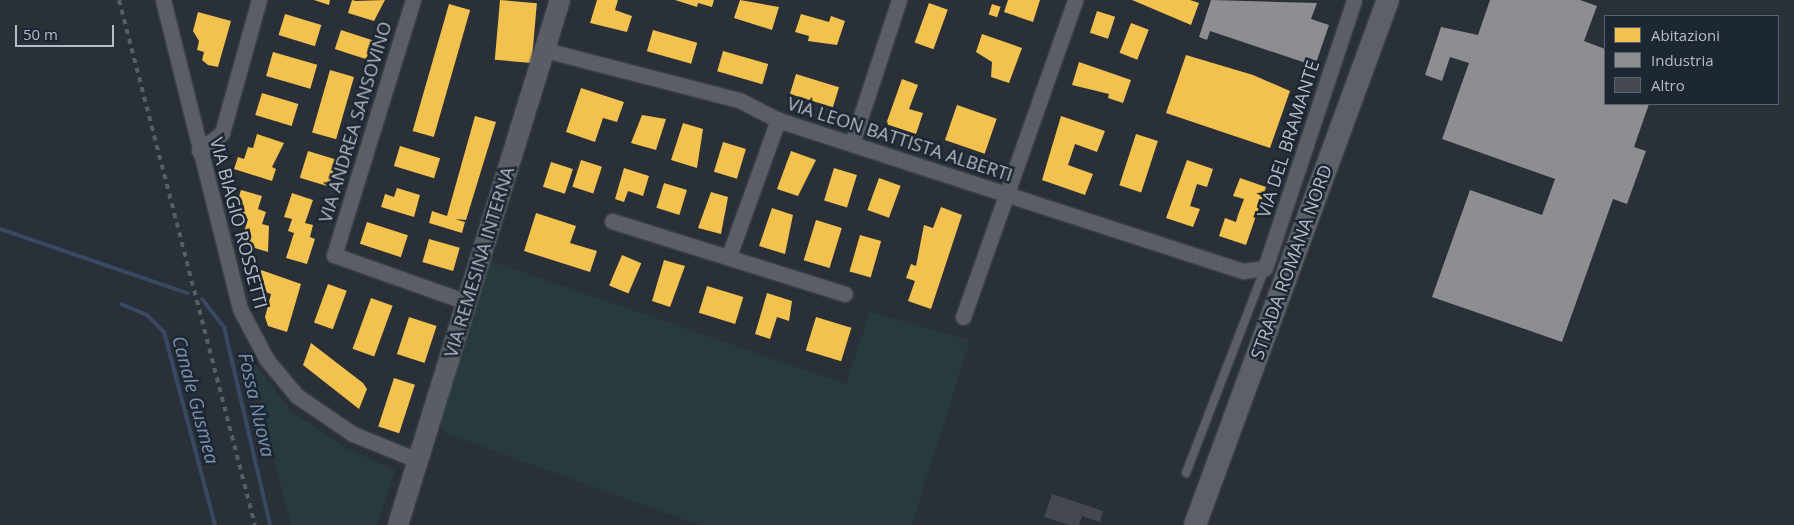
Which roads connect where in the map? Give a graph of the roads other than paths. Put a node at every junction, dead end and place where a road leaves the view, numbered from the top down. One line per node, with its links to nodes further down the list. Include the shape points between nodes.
1 (163, 0): 12 (street, VIA BIAGIO ROSSETTI)
2 (259, 0): 12 (street, via 222,133)
3 (413, 0): 18 (street, VIA ANDREA SANSOVINO, via 334,256)
4 (560, 0): 9 (street, VIA REMESINA INTERNA)
5 (898, 0): 11 (street)
6 (1075, 0): 13 (street)
7 (1354, 0): 16 (street, VIA DEL BRAMANTE)
8 (1388, 0): 23 (main road, STRADA ROMANA NORD)
9 (544, 50): 10 (street, VIA LEON BATTISTA ALBERTI, via 739,100); 18 (street, VIA REMESINA INTERNA)
10 (778, 120): 11 (street, VIA LEON BATTISTA ALBERTI); 15 (street)
11 (852, 143): 13 (street, VIA LEON BATTISTA ALBERTI)
12 (199, 151): 20 (street, VIA BIAGIO ROSSETTI, via 240,308 266,360 298,396 345,428)
13 (1008, 192): 16 (street, VIA LEON BATTISTA ALBERTI, via 1243,272); 19 (street)
14 (612, 221): 15 (street)
15 (729, 256): 17 (street)
16 (1265, 268): 21 (lane)
17 (845, 294)
18 (467, 302): 20 (street, VIA REMESINA INTERNA)
19 (963, 317)
20 (418, 461): 22 (street, VIA REMESINA INTERNA)
21 (1186, 474)
22 (398, 525)
23 (1195, 525)

